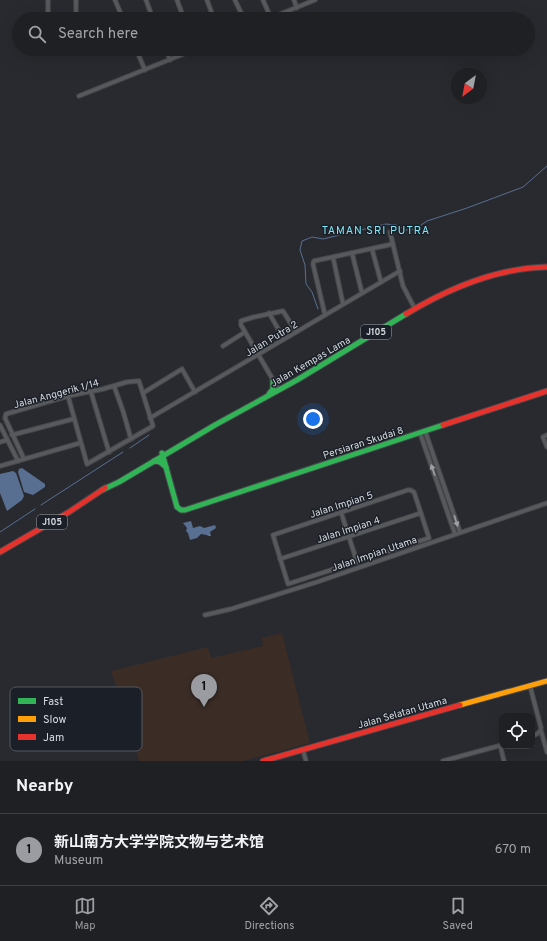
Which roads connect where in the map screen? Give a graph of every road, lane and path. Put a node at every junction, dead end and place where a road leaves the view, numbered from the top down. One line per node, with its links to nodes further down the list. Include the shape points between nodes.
1 (48, 0): 12 (street)
2 (76, 0): 13 (street)
3 (116, 0): 14 (street)
4 (146, 0): 15 (street)
5 (176, 0): 16 (street)
6 (207, 0): 17 (street)
7 (236, 0): 18 (street)
8 (263, 0): 19 (street)
9 (294, 0): 11 (street)
10 (315, 0): 11 (street)
11 (297, 8): 20 (street)
12 (48, 12)
13 (76, 12)
14 (120, 12)
15 (150, 12)
16 (181, 12)
17 (211, 12)
18 (241, 12)
19 (267, 12)
20 (286, 12)
21 (139, 56): 25 (street)
22 (169, 56): 24 (street)
23 (179, 56): 24 (street)
24 (170, 60): 25 (street)
25 (145, 70): 26 (street)
26 (79, 96)
27 (390, 232): 28 (street)
28 (393, 244): 29 (street); 33 (street)
29 (372, 248): 30 (street); 34 (street)
30 (352, 253): 31 (street); 35 (street)
31 (333, 257): 36 (street); 39 (street, via 313,263)
32 (547, 267): 37 (main road, Jalan Kempas Lama / J105, via 518,268 485,277 448,291)
33 (400, 271): 34 (street, Jalan Putra 2); 37 (street, via 403,286)
34 (381, 282): 35 (street, Jalan Putra 2)
35 (362, 294): 36 (street, Jalan Putra 2)
36 (343, 304): 39 (street, Jalan Putra 2)
37 (415, 309): 45 (main road, Jalan Kempas Lama / J105)
38 (269, 313): 40 (street, via 242,320 241,325); 41 (street, via 284,312); 42 (street)
39 (325, 315): 41 (street, Jalan Putra 2)
40 (245, 332): 43 (street); 44 (street)
41 (296, 332): 42 (street, Jalan Putra 2)
42 (284, 339): 44 (street, Jalan Putra 2)
43 (223, 346)
44 (258, 354): 46 (street); 51 (street, Jalan Putra 2)
45 (297, 380): 46 (main road, via 282,385); 48 (main road, Jalan Kempas Lama / J105)
46 (273, 381): 48 (street); 54 (main road, via 272,392)
47 (112, 386): 50 (street, Jalan Anggerik 1/14); 52 (street, Jalan Anggerik 1/14, via 138,380); 61 (street)
48 (279, 390): 54 (main road, Jalan Kempas Lama / J105)
49 (547, 391): 58 (main road, Persiaran Skudai 8)
50 (91, 392): 53 (street, Jalan Anggerik 1/14); 66 (street)
51 (195, 392): 52 (street, via 182,369); 55 (street, Jalan Putra 2)
52 (143, 393): 55 (street)
53 (68, 396): 56 (street); 59 (street, Jalan Anggerik 1/14, via 6,414 5,418)
54 (254, 403): 67 (main road, Jalan Kempas Lama / J105, via 209,426)
55 (150, 418): 61 (street, via 153,426)
56 (73, 419): 59 (street); 64 (street)
57 (0, 425): 62 (street)
58 (422, 432): 72 (main road, Persiaran Skudai 8, via 185,510 177,507); 73 (street); 75 (street, one-way to 58)
59 (12, 435): 68 (street)
60 (545, 436): 65 (street)
61 (131, 439): 66 (street)
62 (7, 440): 63 (street); 69 (street)
63 (0, 442)
64 (80, 443): 66 (street, via 87,464); 68 (street)
65 (547, 448)
66 (109, 452)
67 (162, 455): 70 (main road, Jalan Kempas Lama / J105); 72 (main road); 74 (main road, Jalan Kempas Lama / J105)
68 (24, 459): 69 (street)
69 (18, 461): 71 (street)
70 (154, 461): 72 (main road); 74 (main road, Jalan Kempas Lama / J105)
71 (0, 466)
72 (166, 467)
73 (448, 489): 75 (street); 79 (street, one-way to 79)
74 (102, 490): 82 (main road, Jalan Kempas Lama / J105)
75 (440, 492): 80 (street)
76 (547, 503): 79 (street, Jalan Impian Utama)
77 (341, 512): 78 (street, Jalan Impian 5, via 410,490 414,492); 81 (street); 83 (street, Jalan Impian 5, via 273,535)
78 (421, 513): 81 (street, Jalan Impian 4); 84 (street, via 429,538)
79 (460, 532): 80 (street, Jalan Impian Utama)
80 (455, 534): 85 (street, Jalan Impian Utama, via 317,582)
81 (349, 537): 83 (street, Jalan Impian 4); 84 (street)
82 (0, 552)
83 (280, 560): 84 (street, via 288,584)
84 (357, 562)
85 (205, 616)
86 (547, 681): 87 (main road, Jalan Selatan Utama)
87 (530, 686): 88 (street); 92 (main road, Jalan Selatan Utama)
88 (541, 731): 89 (street); 93 (street)
89 (535, 735)
90 (499, 746): 94 (street)
91 (502, 749): 99 (street)
92 (302, 750): 95 (main road, Jalan Selatan Utama); 96 (street)
93 (547, 752)
94 (462, 756): 97 (street); 98 (street)
95 (263, 761)
96 (306, 761)
97 (443, 761)
98 (463, 761)
99 (504, 761)

